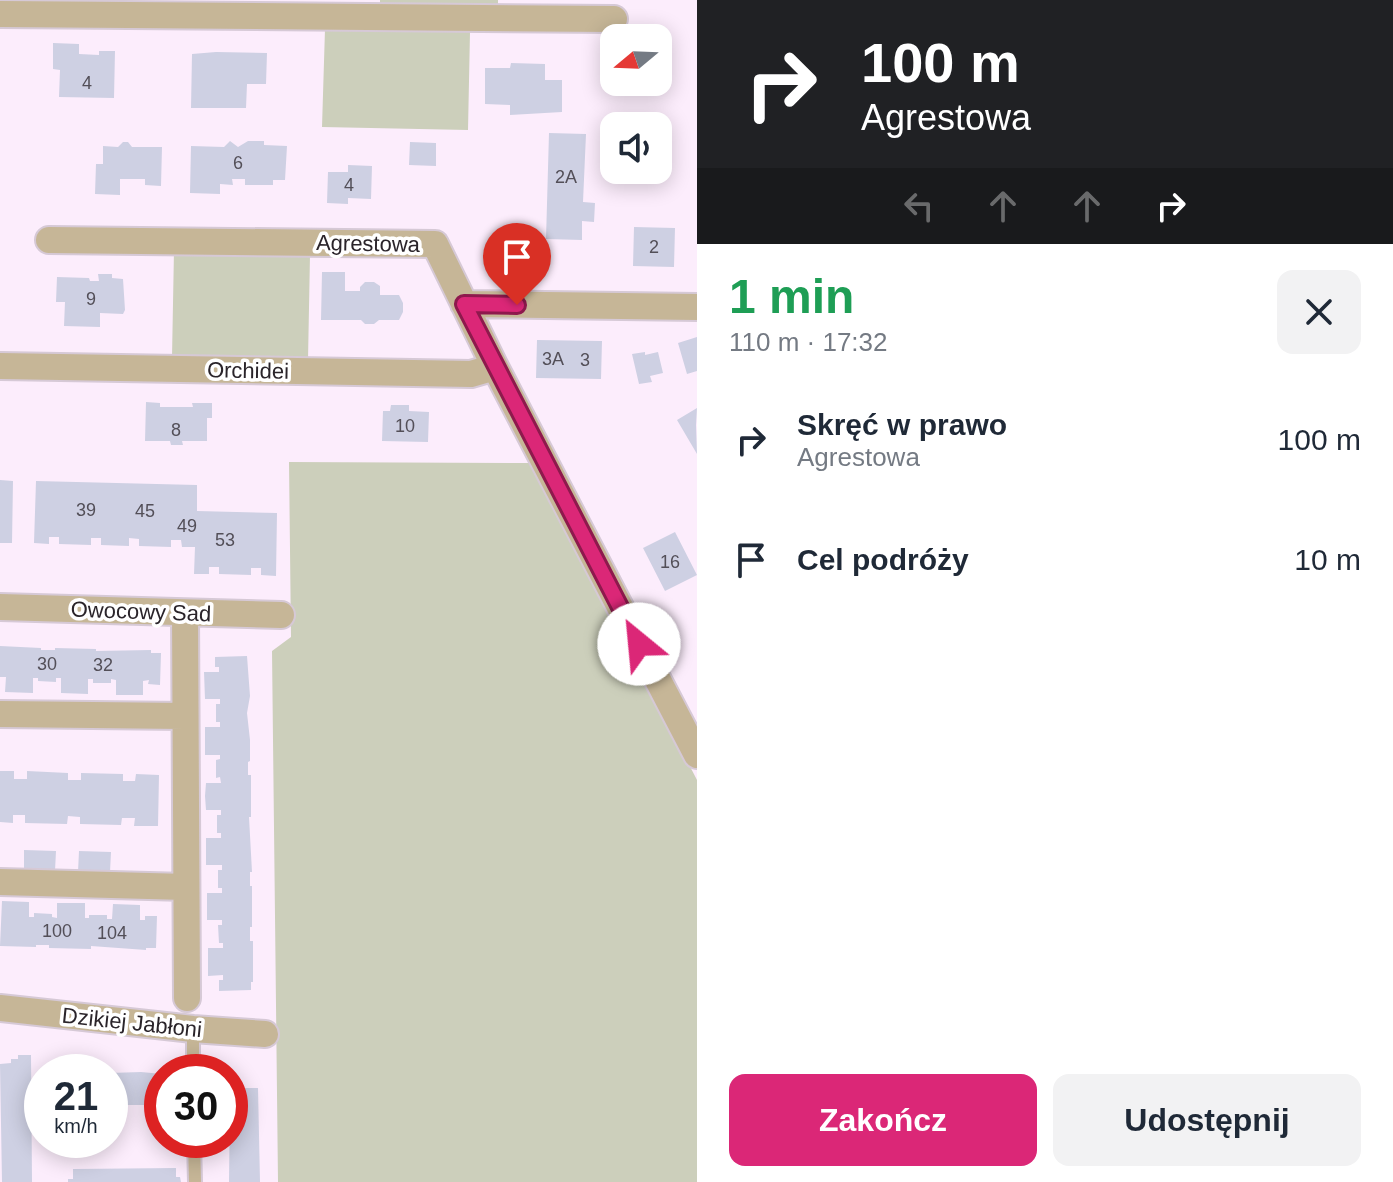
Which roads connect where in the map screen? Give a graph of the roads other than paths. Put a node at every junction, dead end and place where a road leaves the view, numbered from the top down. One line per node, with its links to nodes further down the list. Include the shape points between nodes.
1 (0, 14): 2 (street)
2 (614, 19)
3 (49, 240): 4 (street, Agrestowa, via 435,244)
4 (464, 304): 5 (street); 7 (street)
5 (697, 307)
6 (0, 366): 7 (street, Orchidei, via 471,374)
7 (495, 367): 13 (street)
8 (0, 607): 9 (street, Owocowy Sad)
9 (185, 613): 10 (street, Owocowy Sad); 12 (street)
10 (281, 615)
11 (0, 714): 12 (street)
12 (184, 716): 15 (street)
13 (697, 755)
14 (0, 882): 15 (street)
15 (186, 887): 16 (street)
16 (187, 998)
17 (0, 1008): 18 (street, Dzikiej Jabłoni)
18 (193, 1029): 19 (street, Dzikiej Jabłoni); 20 (lane)
19 (265, 1034)
20 (193, 1054)
21 (194, 1158): 22 (lane)
22 (195, 1182)

